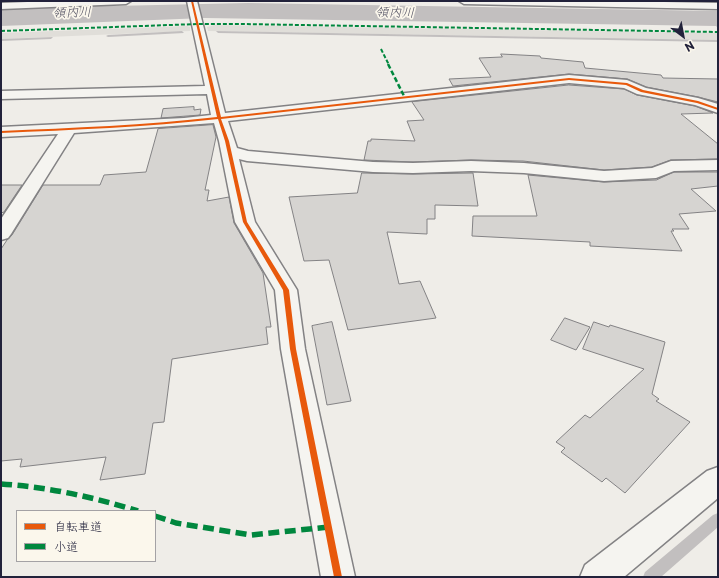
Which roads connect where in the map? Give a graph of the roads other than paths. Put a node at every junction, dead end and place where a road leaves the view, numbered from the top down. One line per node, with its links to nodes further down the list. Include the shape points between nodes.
1 (126, 1): 5 (street)
2 (192, 1): 7 (street)
3 (464, 1): 4 (street)
4 (704, 3): 6 (street)
5 (1, 6)
6 (718, 6)
7 (213, 90): 8 (street); 10 (street)
8 (1, 95)
9 (718, 109): 10 (street, via 698,102 642,91 628,84 569,79)
10 (219, 117): 11 (street); 13 (street)
11 (69, 129): 12 (street); 15 (street)
12 (1, 132)
13 (229, 151): 14 (street, via 247,156 373,167 471,166 604,176 656,173 671,166); 17 (street, via 245,222 286,290 293,349)
14 (718, 165)
15 (1, 234)
16 (718, 480): 18 (street)
17 (338, 577)
18 (597, 577)

